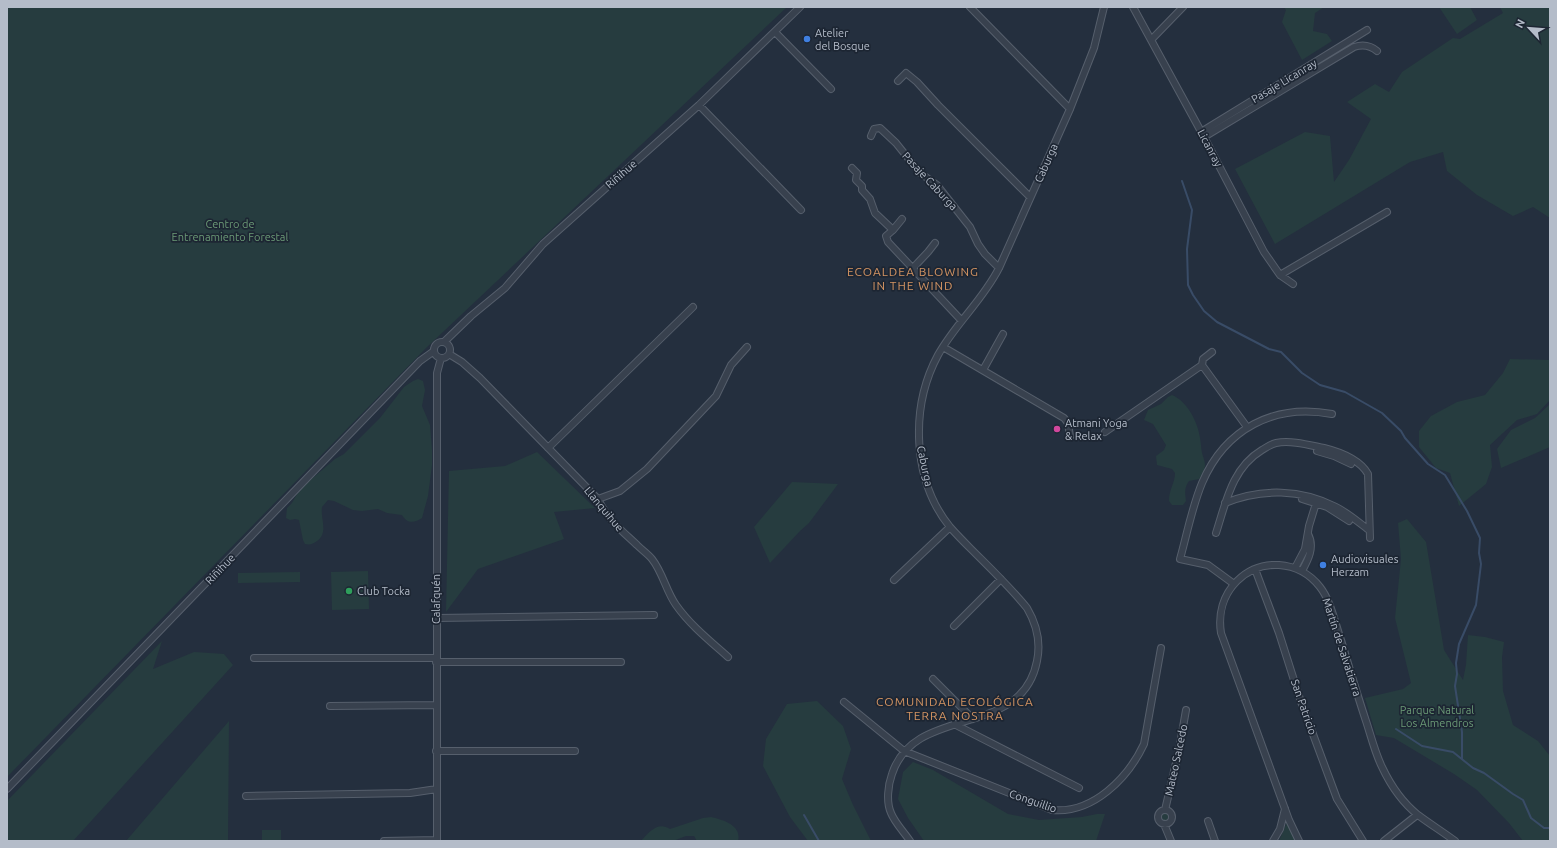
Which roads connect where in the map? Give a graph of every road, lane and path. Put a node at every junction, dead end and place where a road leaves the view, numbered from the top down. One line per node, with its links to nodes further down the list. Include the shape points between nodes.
1 (800, 7): 7 (street, Riñihue)
2 (970, 7): 13 (street)
3 (1104, 7): 13 (street, Caburga, via 1094,48)
4 (1132, 7): 8 (street, Licanray)
5 (1183, 7): 8 (street)
6 (1367, 30): 14 (street, Pasaje Licanray)
7 (775, 32): 11 (street); 12 (street, Riñihue)
8 (1151, 40): 14 (street, Licanray)
9 (1377, 51): 14 (street, via 1368,46 1354,47)
10 (898, 81): 17 (street, via 906,73 917,82)
11 (831, 89)
12 (699, 105): 18 (street); 30 (street, Riñihue, via 543,244 505,288)
13 (1070, 109): 17 (street, Caburga)
14 (1203, 135): 25 (street, Licanray, via 1264,252)
15 (871, 136): 23 (street, Pasaje Caburga, via 874,129 880,128 920,173 937,186 970,227 985,254)
16 (852, 168): 21 (street, via 875,213)
17 (1030, 197): 23 (street, Caburga)
18 (801, 210)
19 (1387, 212): 25 (street)
20 (902, 219): 21 (street)
21 (893, 230): 24 (street, via 886,236 888,242)
22 (935, 243): 24 (street)
23 (999, 268): 28 (street, Caburga, via 989,286)
24 (912, 269): 28 (street)
25 (1280, 275): 26 (street, Licanray)
26 (1293, 284)
27 (693, 307): 43 (street)
28 (961, 320): 32 (street, Caburga)
29 (1003, 334): 38 (street)
30 (444, 342): 33 (street, Riñihue, via 437,344); 35 (street, via 450,347)
31 (747, 347): 44 (street, via 731,365 716,396 647,469 620,491)
32 (943, 347): 38 (street); 47 (street, Caburga, via 930,373 924,394 920,442 929,488)
33 (434, 351): 36 (street, via 436,356); 77 (street, Riñihue, via 420,361)
34 (1212, 352): 37 (street, via 1202,359)
35 (449, 354): 36 (street); 43 (street, Llanquihue, via 480,378)
36 (441, 358): 59 (street, Calafquén, via 437,373)
37 (1202, 365): 40 (street); 41 (street)
38 (983, 370): 42 (street, via 1064,418 1068,423)
39 (1332, 414): 40 (street, via 1314,411 1282,414 1264,419)
40 (1247, 428): 57 (street, via 1221,450 1205,476 1180,559 1208,565)
41 (1105, 432)
42 (1070, 437)
43 (548, 448): 44 (street, Llanquihue)
44 (598, 499): 62 (street, Llanquihue, via 604,513 659,568 665,587 677,606 691,623)
45 (1317, 501): 46 (street, via 1268,496); 48 (street, via 1361,529); 50 (street)
46 (1225, 504): 48 (street, via 1230,488 1253,456 1276,443 1300,444 1344,455 1364,468 1368,474); 49 (street)
47 (950, 527): 55 (street, Caburga); 56 (street)
48 (1369, 530): 51 (street)
49 (1216, 533)
50 (1308, 533): 52 (street, via 1305,548); 54 (street, via 1310,554)
51 (1370, 538)
52 (1295, 568): 53 (street, Martín de Salvatierra, via 1275,565); 54 (street, Martín de Salvatierra)
53 (1255, 569): 57 (street, Martín de Salvatierra); 92 (street, San Patricio, via 1337,800)
54 (1302, 571): 82 (street, Martín de Salvatierra, via 1319,585 1328,602 1382,767 1399,794)
55 (1001, 579): 60 (street); 71 (street, Caburga, via 1018,596 1031,615 1038,639 1038,659 1031,679 1017,698 1004,707)
56 (894, 580)
57 (1234, 584): 80 (street, Martín de Salvatierra, via 1222,607 1221,633)
58 (654, 615): 59 (street)
59 (436, 618): 64 (street, Calafquén)
60 (954, 626)
61 (1161, 648): 75 (street, Conguillio, via 1144,744 1128,771 1114,785 1082,807 1052,810)
62 (728, 657)
63 (254, 658): 64 (street)
64 (436, 660): 65 (street); 69 (street, Calafquén)
65 (621, 662)
66 (933, 679): 71 (street)
67 (844, 702): 75 (street, Conguillio)
68 (330, 706): 69 (street)
69 (436, 706): 74 (street, Calafquén)
70 (1186, 710): 81 (street, Mateo Salcedo)
71 (973, 719): 72 (street, Caburga)
72 (954, 724): 75 (street, Caburga, via 926,734); 76 (street)
73 (575, 750): 74 (street)
74 (436, 751): 78 (street, Calafquén)
75 (904, 751): 87 (street, Caburga, via 893,771 889,799 891,813)
76 (1079, 788)
77 (7, 789)
78 (437, 789): 79 (street, via 410,793); 85 (street, Calafquén)
79 (246, 796)
80 (1285, 807): 90 (street, via 1280,829); 91 (street, Martín de Salvatierra)
81 (1165, 810): 84 (street, Mateo Salcedo, via 1158,817); 84 (street, Mateo Salcedo, via 1170,811 1173,817 1170,823)
82 (1417, 815): 93 (street); 94 (street, Martín de Salvatierra)
83 (1208, 821): 89 (street)
84 (1164, 824): 88 (street, Mateo Salcedo)
85 (437, 840): 86 (street)
86 (384, 841)
87 (910, 841)
88 (1170, 841)
89 (1215, 841)
90 (1273, 841)
91 (1299, 841)
92 (1363, 841)
93 (1384, 841)
94 (1455, 841)

